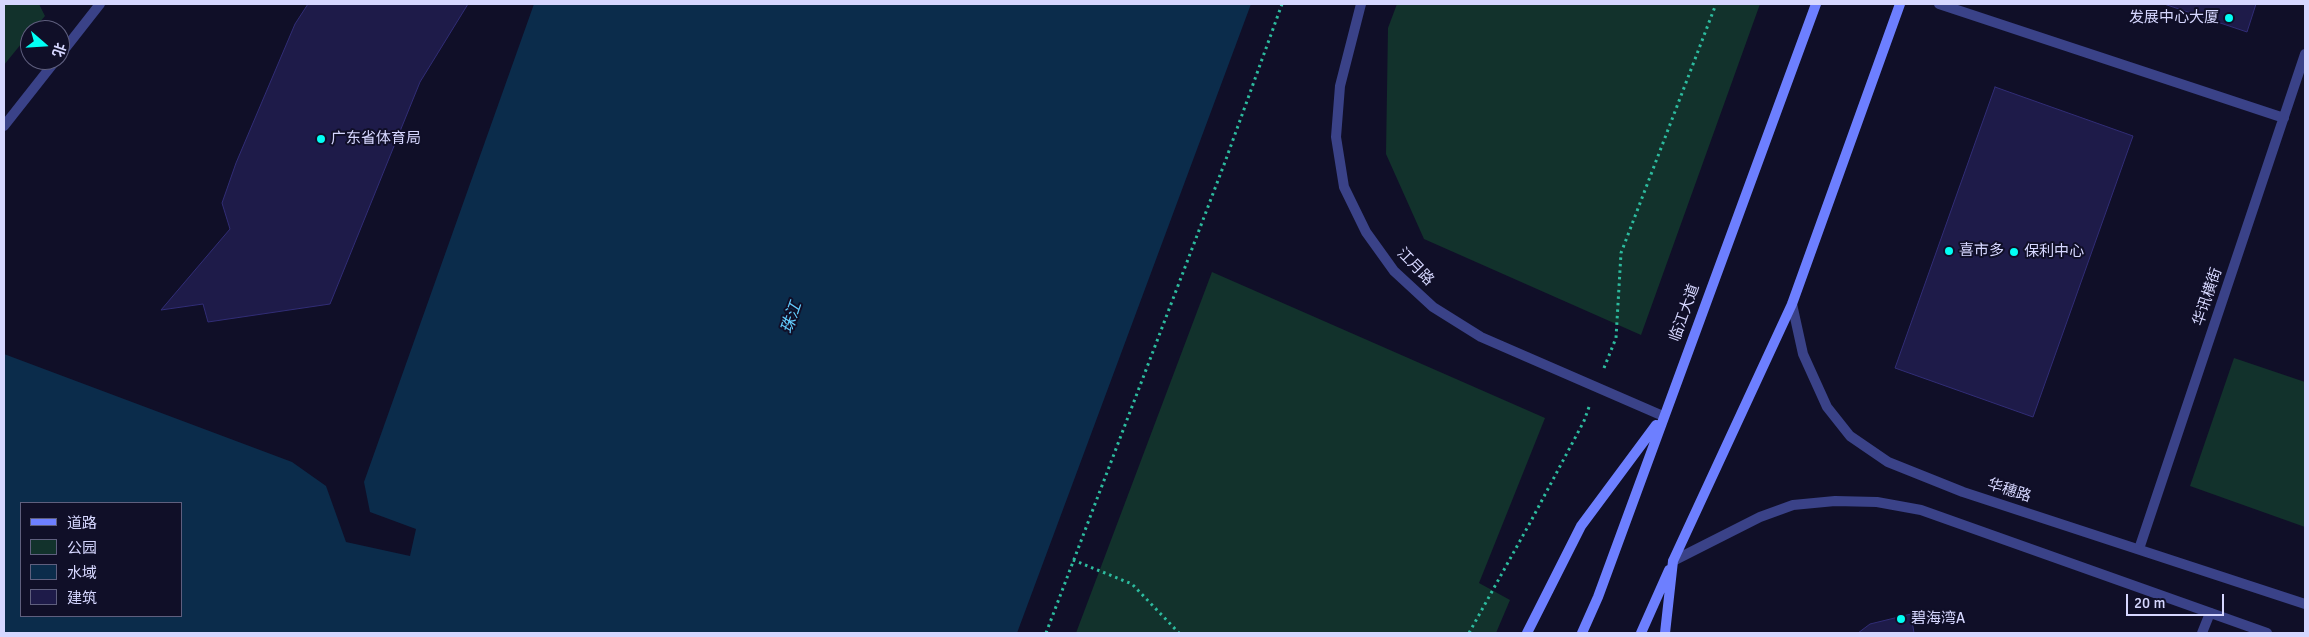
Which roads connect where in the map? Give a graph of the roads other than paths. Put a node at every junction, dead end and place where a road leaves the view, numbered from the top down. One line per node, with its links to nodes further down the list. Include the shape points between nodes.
1 (100, 4): 6 (street)
2 (1361, 4): 12 (street, 江月路, via 1340,86 1336,137 1344,187 1366,232 1394,271 1433,307 1481,337)
3 (1816, 4): 12 (main road, 临江大道)
4 (1900, 4): 11 (main road)
5 (1939, 4): 9 (street)
6 (70, 42)
7 (2305, 54): 9 (street, 华讯横街)
8 (48, 70): 10 (street)
9 (2284, 118): 13 (street, 华讯横街)
10 (4, 126)
11 (1792, 304): 13 (street, 华穗路, via 1803,354 1827,407 1850,436 1888,462 1963,492); 14 (main road)
12 (1663, 416): 17 (main road, via 1581,526); 18 (main road, 临江大道)
13 (2139, 549): 15 (street, 华穗路)
14 (1673, 562): 16 (street, via 1760,517 1793,505 1877,502 1922,510); 19 (main road); 20 (main road)
15 (2305, 604)
16 (2210, 613): 21 (street); 22 (street)
17 (1527, 633)
18 (1582, 633)
19 (1641, 633)
20 (1665, 633)
21 (2202, 633)
22 (2267, 633)

